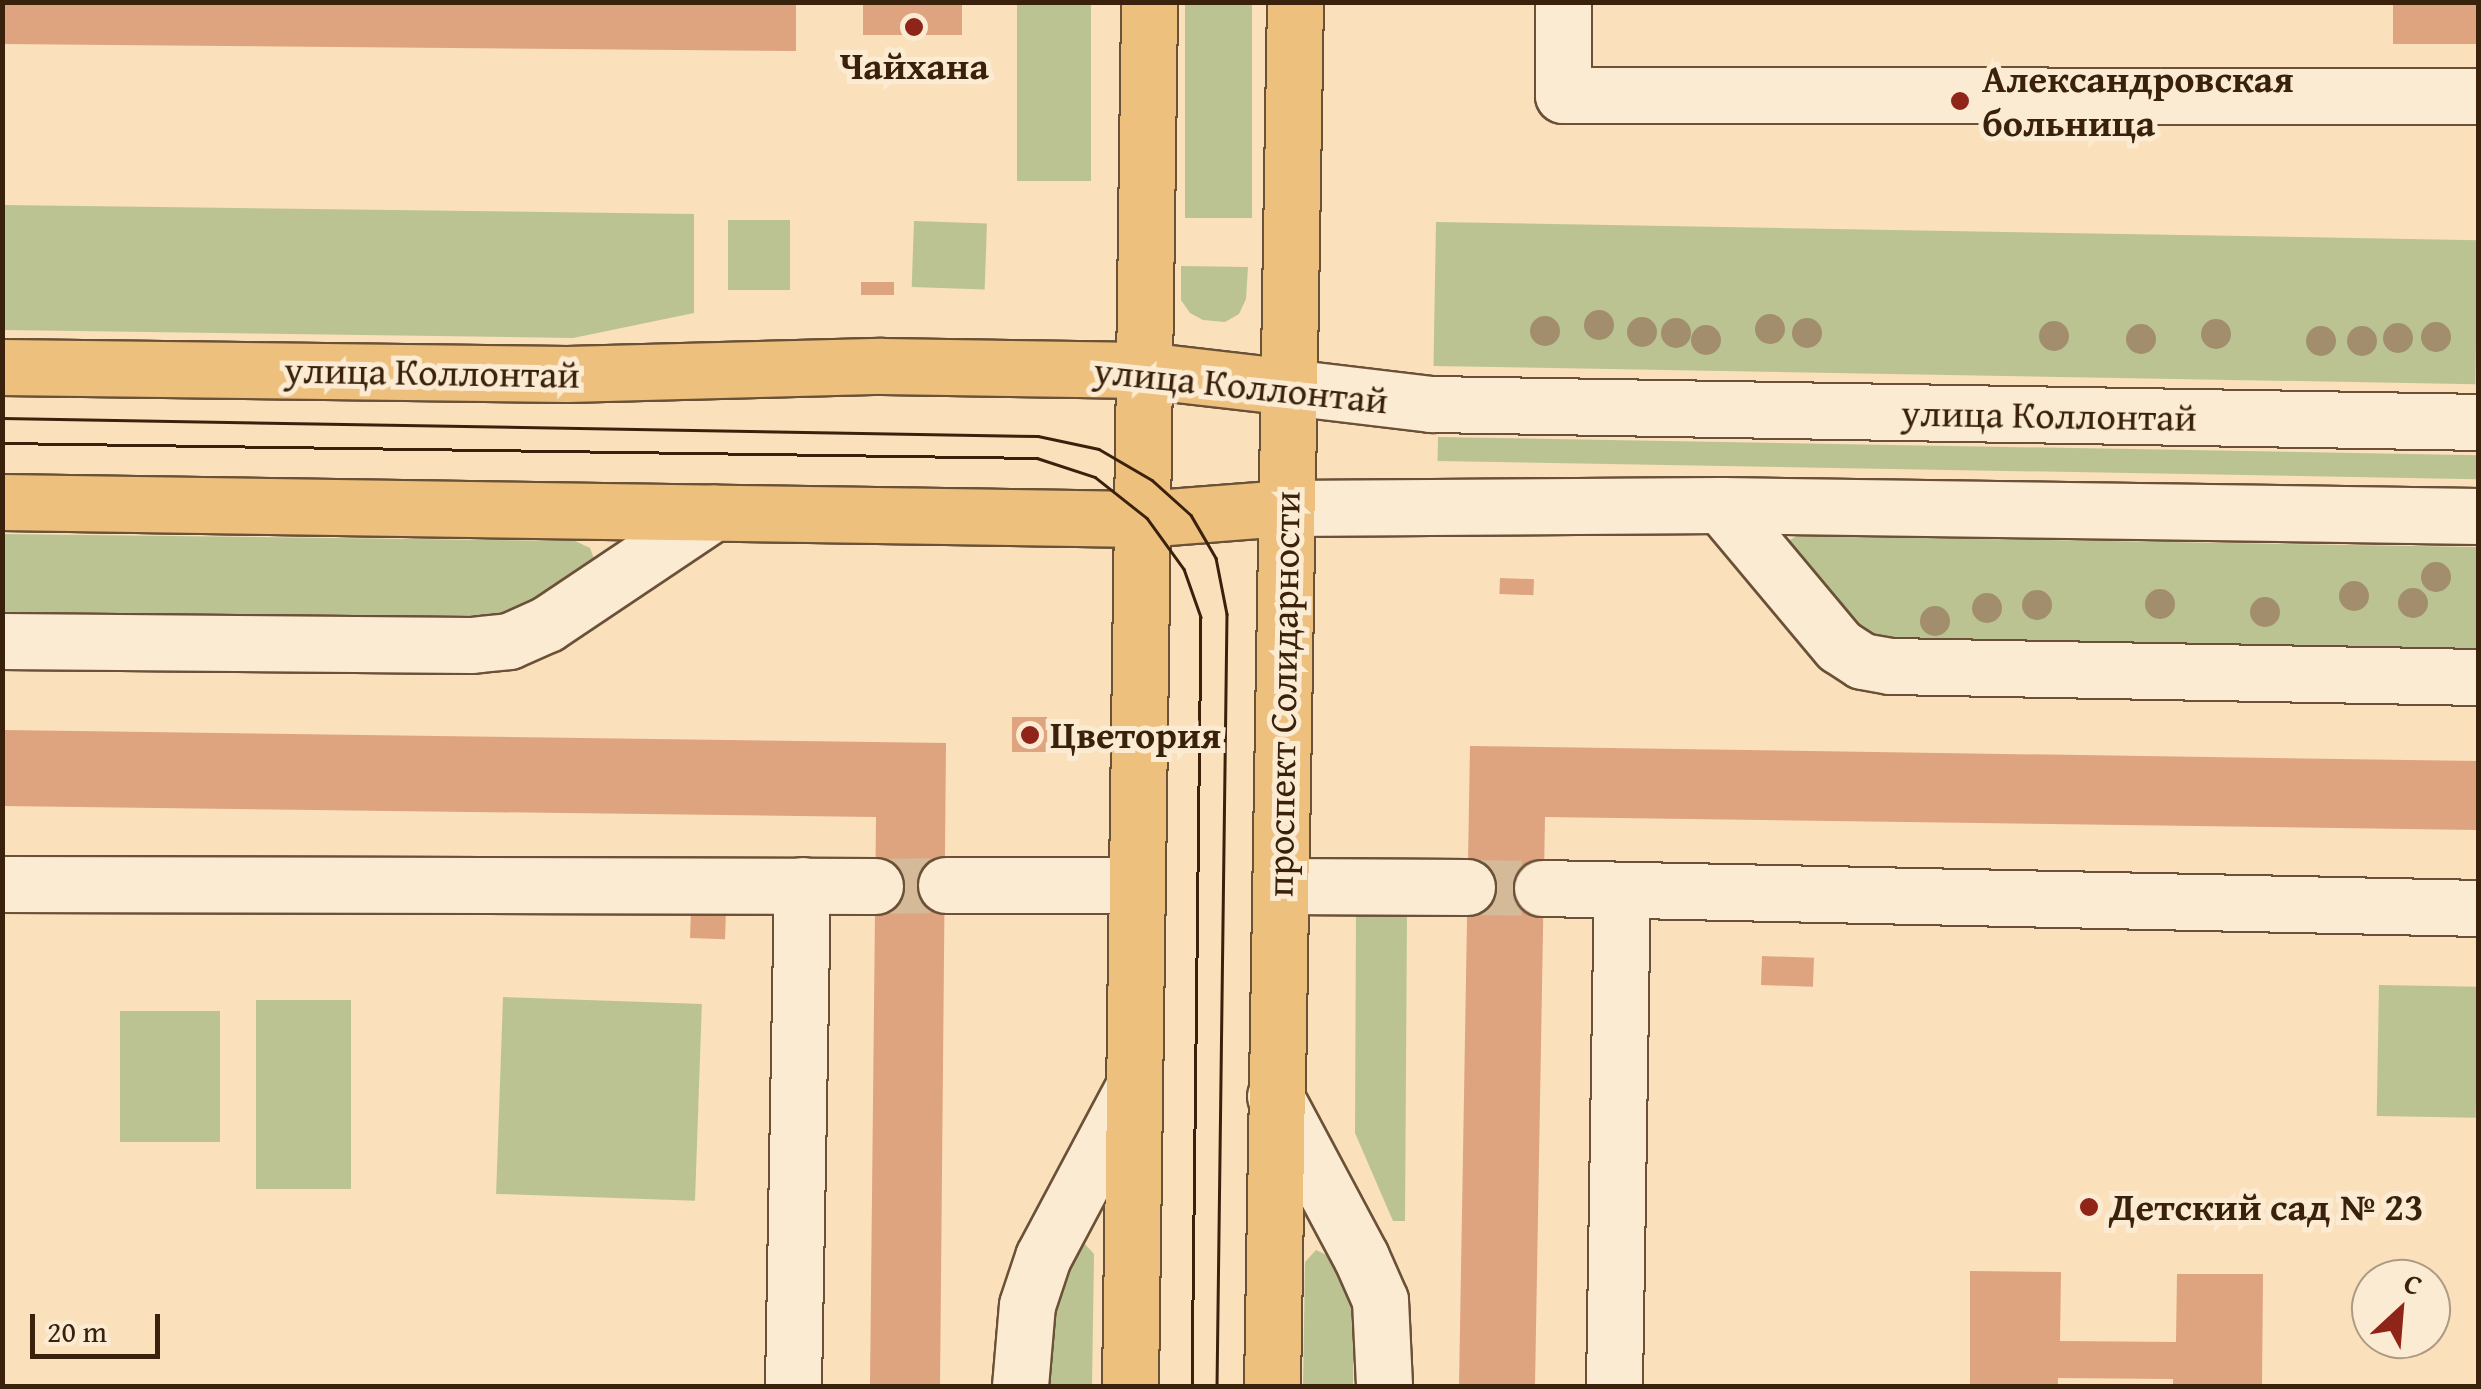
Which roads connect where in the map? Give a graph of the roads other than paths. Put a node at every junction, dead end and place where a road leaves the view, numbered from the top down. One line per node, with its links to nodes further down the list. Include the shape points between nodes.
1 (1149, 2): 6 (main road)
2 (1295, 2): 7 (main road, проспект Солидарности)
3 (1562, 2): 4 (street, via 1563,96)
4 (2478, 96)
5 (2, 367): 6 (main road, улица Коллонтай, via 567,374 882,366)
6 (1144, 370): 7 (main road, улица Коллонтай); 14 (main road)
7 (1288, 387): 8 (street, улица Коллонтай, via 1431,404); 11 (main road, проспект Солидарности)
8 (2478, 422)
9 (2, 502): 12 (main road)
10 (1722, 505): 11 (street); 13 (street); 16 (street, via 1839,646 1862,661)
11 (1286, 508): 14 (main road); 22 (main road, проспект Солидарности)
12 (713, 513): 14 (main road); 15 (street, via 548,624 510,641)
13 (2478, 516)
14 (1142, 519): 19 (main road)
15 (2, 641)
16 (2478, 677)
17 (2, 884): 18 (street)
18 (802, 885): 20 (street); 29 (street)
19 (1136, 885): 21 (street); 27 (main road)
20 (876, 886)
21 (946, 886)
22 (1280, 886): 23 (street); 28 (main road, проспект Солидарности)
23 (1467, 888)
24 (1542, 888): 25 (street)
25 (1622, 892): 26 (street); 34 (street)
26 (2478, 908)
27 (1134, 1088): 30 (street, via 1043,1257 1027,1305); 31 (main road)
28 (1275, 1096): 32 (main road, проспект Солидарности); 33 (street, via 1380,1300)
29 (793, 1386)
30 (1020, 1386)
31 (1130, 1386)
32 (1272, 1386)
33 (1384, 1386)
34 (1614, 1386)

